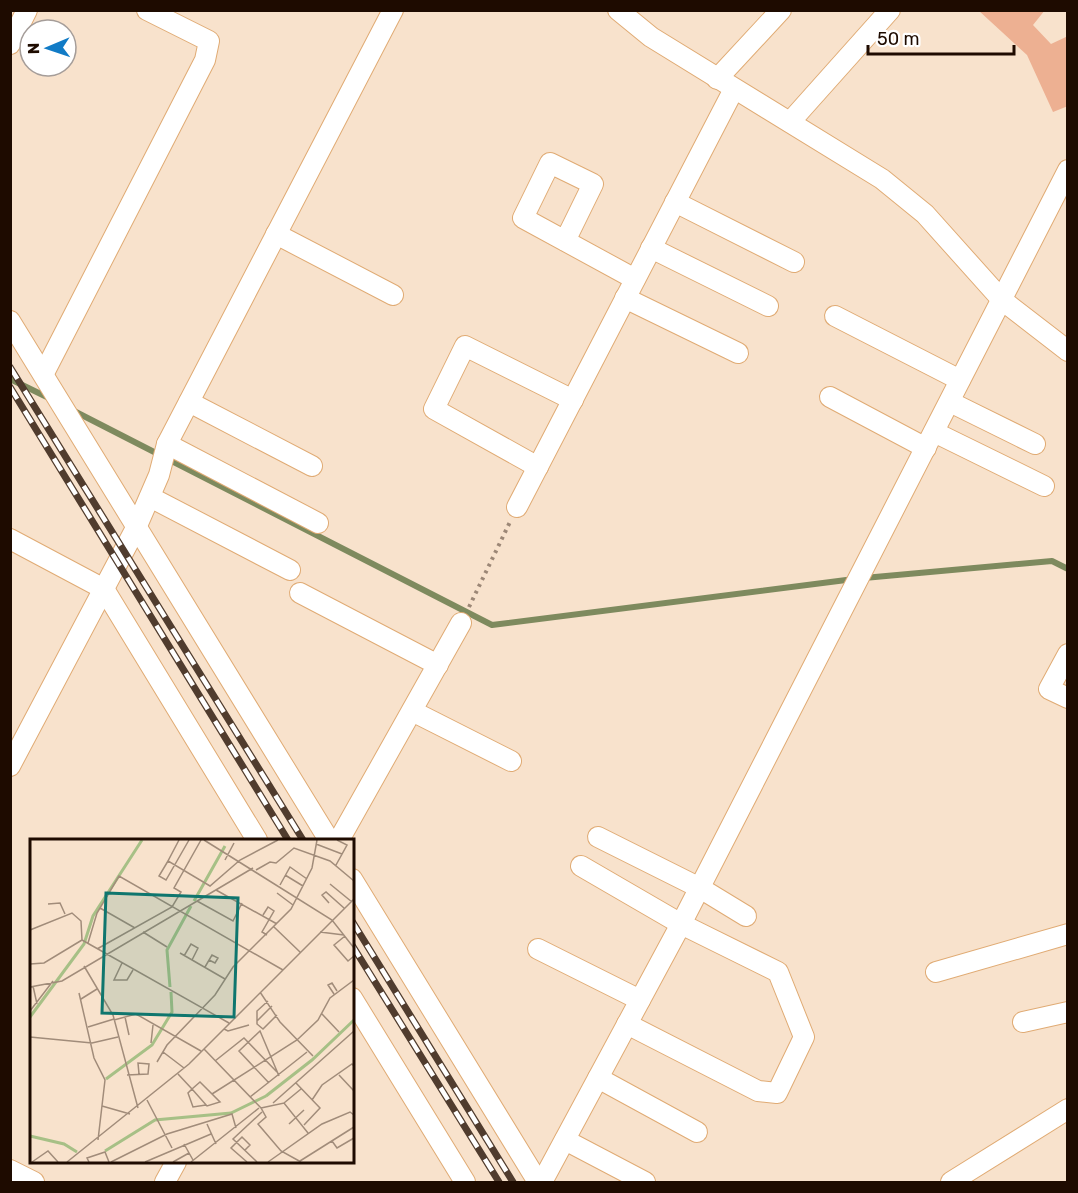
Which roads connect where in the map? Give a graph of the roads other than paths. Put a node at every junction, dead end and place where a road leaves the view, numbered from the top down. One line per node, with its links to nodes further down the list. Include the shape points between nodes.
1 (27, 10): 7 (street)
2 (147, 10): 25 (street, via 208,41 205,60)
3 (393, 10): 12 (street)
4 (618, 10): 8 (street, via 651,38)
5 (782, 10): 8 (street)
6 (890, 10): 9 (street)
7 (12, 38)
8 (725, 84): 9 (street); 11 (street)
9 (790, 122): 19 (street, via 882,179 916,207)
10 (1068, 170): 19 (street)
11 (675, 201): 14 (street); 15 (street)
12 (276, 234): 17 (street); 29 (street)
13 (565, 241): 16 (street)
14 (651, 248): 16 (street); 20 (street)
15 (794, 262)
16 (635, 279): 18 (street)
17 (393, 295)
18 (626, 298): 24 (street); 28 (street)
19 (1002, 300): 23 (street); 26 (street)
20 (768, 306)
21 (835, 316): 26 (street)
22 (10, 321): 25 (street)
23 (1068, 351)
24 (738, 353)
25 (44, 373): 40 (street)
26 (960, 380): 30 (street)
27 (830, 397): 31 (street)
28 (573, 400): 35 (street); 35 (street, via 465,346 434,409)
29 (189, 402): 32 (street); 34 (street)
30 (950, 402): 31 (street); 33 (street)
31 (930, 440): 36 (street); 58 (street)
32 (166, 444): 37 (street); 39 (street)
33 (1035, 444)
34 (312, 466)
35 (538, 467): 38 (street)
36 (1044, 486)
37 (150, 498): 40 (street); 42 (street)
38 (517, 507)
39 (318, 523)
40 (136, 528): 43 (street); 54 (street)
41 (10, 539): 43 (street)
42 (290, 570)
43 (104, 589): 51 (street); 53 (street)
44 (300, 593): 47 (street)
45 (462, 623): 47 (street)
46 (1068, 654): 48 (street, via 1049,689)
47 (438, 665): 49 (street)
48 (1068, 698)
49 (412, 711): 50 (street); 55 (street)
50 (511, 761)
51 (10, 766)
52 (598, 837): 58 (street)
53 (256, 839)
54 (328, 839)
55 (340, 839)
56 (581, 867): 60 (street)
57 (354, 882): 78 (street)
58 (699, 888): 59 (street); 60 (street)
59 (747, 916)
60 (681, 924): 64 (street); 68 (street, via 778,972 804,1037 777,1093 758,1091)
61 (1068, 934): 63 (street)
62 (538, 949): 64 (street)
63 (936, 972)
64 (640, 1000): 68 (street)
65 (354, 1001): 77 (street)
66 (1068, 1012): 67 (street)
67 (1023, 1022)
68 (627, 1024): 69 (street)
69 (598, 1078): 71 (street); 72 (street)
70 (1068, 1109): 80 (street)
71 (697, 1132)
72 (565, 1140): 78 (street); 79 (street)
73 (175, 1163): 76 (street)
74 (10, 1170): 75 (street)
75 (34, 1182)
76 (165, 1182)
77 (465, 1182)
78 (540, 1182)
79 (645, 1182)
80 (951, 1182)

